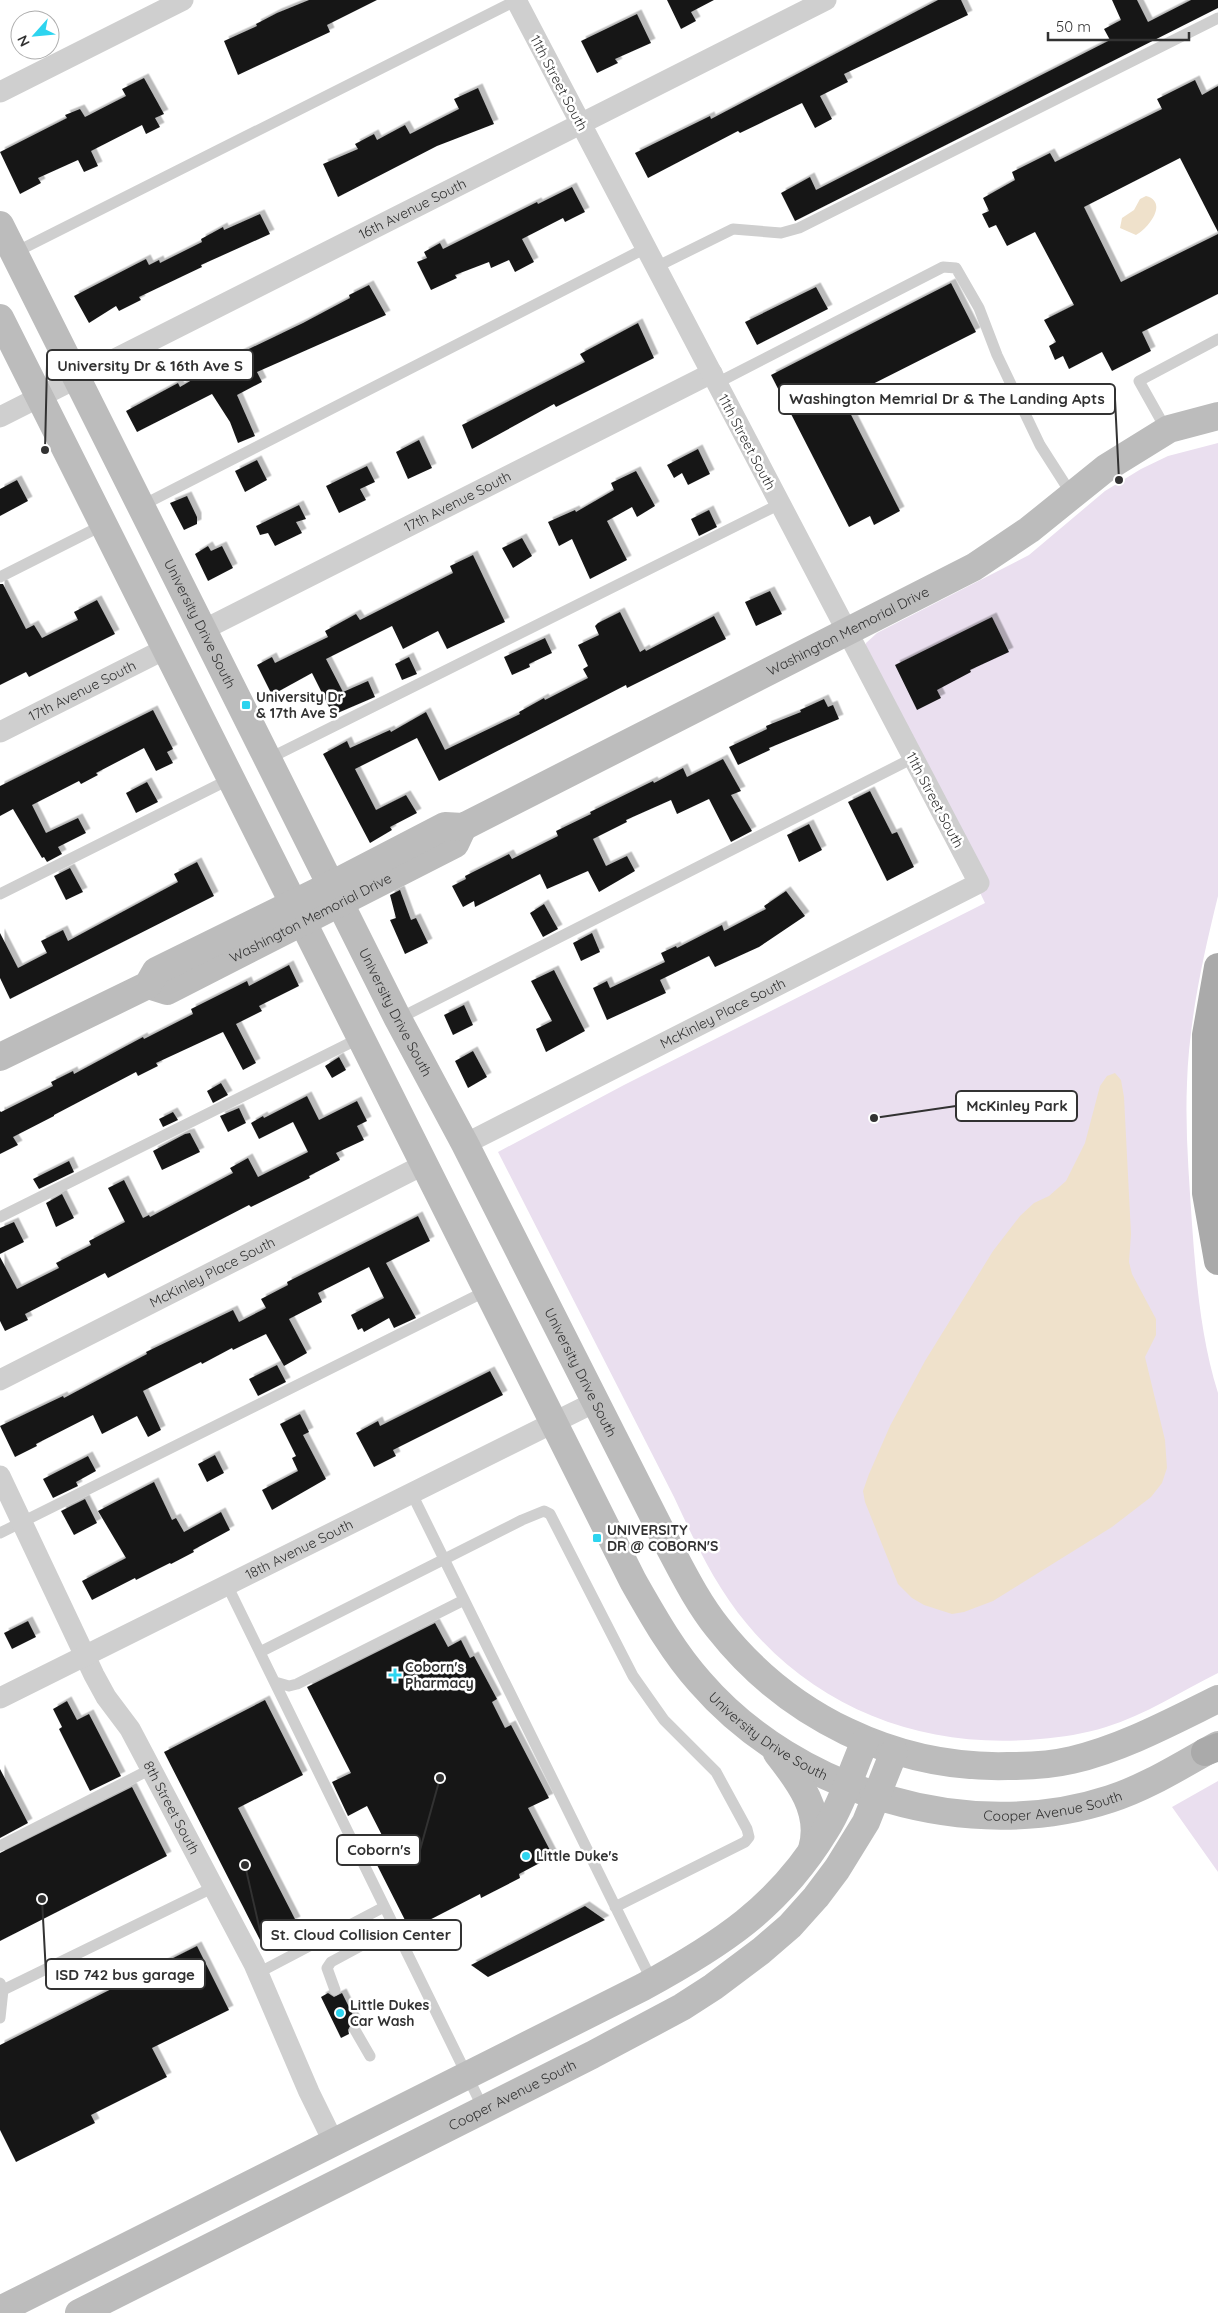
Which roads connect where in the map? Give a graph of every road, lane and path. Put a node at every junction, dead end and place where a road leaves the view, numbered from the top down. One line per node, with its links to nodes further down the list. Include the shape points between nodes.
1 (183, 0): 5 (street)
2 (516, 0): 6 (street, 11th Street South); 9 (lane)
3 (826, 0): 6 (street, 16th Avenue South)
4 (1218, 18): 10 (lane, via 799,228 781,232 733,230)
5 (0, 92)
6 (580, 124): 8 (street, 11th Street South); 13 (street, 16th Avenue South)
7 (0, 225): 9 (main road, University Drive South)
8 (646, 248): 10 (street, 11th Street South); 21 (lane)
9 (14, 253): 13 (main road, University Drive South)
10 (656, 267): 14 (street, 11th Street South)
11 (0, 318): 15 (main road, University Drive South)
12 (1218, 339): 18 (lane, via 1139,381)
13 (77, 378): 15 (street, 16th Avenue South); 21 (main road, University Drive South)
14 (714, 378): 19 (lane, via 943,267 956,268 1040,445); 20 (street, 11th Street South); 24 (street, 17th Avenue South)
15 (40, 397): 17 (street, 16th Avenue South); 22 (main road, University Drive South)
16 (1218, 416): 18 (main road, Washington Memorial Drive)
17 (0, 417)
18 (1167, 431): 19 (main road, Washington Memorial Drive, via 1106,468)
19 (1072, 495): 25 (main road, Washington Memorial Drive, via 1029,530 974,567)
20 (780, 504): 25 (street, 11th Street South); 29 (lane)
21 (141, 506): 24 (main road, University Drive South)
22 (104, 525): 23 (lane); 26 (main road, University Drive South)
23 (0, 577)
24 (203, 630): 29 (main road, University Drive South)
25 (846, 631): 28 (street, 11th Street South); 33 (main road, Washington Memorial Drive, via 463,827 445,826)
26 (165, 649): 27 (street, 17th Avenue South); 30 (main road, University Drive South)
27 (0, 732)
28 (913, 758): 31 (street, 11th Street South); 36 (lane)
29 (268, 759): 33 (main road, University Drive South)
30 (230, 779): 32 (lane); 34 (main road, University Drive South)
31 (979, 883): 39 (street, McKinley Place South)
32 (0, 894)
33 (336, 894): 34 (main road, Washington Memorial Drive); 36 (main road, University Drive South)
34 (297, 913): 37 (main road, University Drive South); 38 (main road, Washington Memorial Drive, via 156,971 148,985)
35 (1218, 967): 42 (main road, via 1206,1035 1206,1193)
36 (398, 1019): 39 (main road, University Drive South)
37 (360, 1038): 40 (main road, University Drive South); 41 (lane)
38 (0, 1057)
39 (465, 1144): 45 (main road, University Drive South)
40 (423, 1165): 43 (main road, University Drive South); 44 (street, McKinley Place South)
41 (0, 1217)
42 (1218, 1261)
43 (486, 1291): 46 (main road, University Drive South); 49 (lane)
44 (0, 1380)
45 (597, 1402): 46 (street, 18th Avenue South); 60 (main road, University Drive South, via 666,1541 718,1628 763,1676 782,1691)
46 (554, 1424): 48 (street, 18th Avenue South); 59 (main road, University Drive South, via 633,1581 682,1660 720,1703)
47 (0, 1476): 49 (street, 8th Street South)
48 (412, 1494): 51 (lane); 52 (street, 18th Avenue South)
49 (23, 1521): 50 (lane); 55 (street, 8th Street South)
50 (0, 1533)
51 (444, 1560): 53 (lane); 54 (lane); 70 (lane, via 537,1513 544,1511 550,1514 633,1676 664,1720 716,1772 741,1816 749,1837 745,1842)
52 (227, 1585): 54 (lane); 55 (street, 18th Avenue South)
53 (464, 1600): 56 (lane, via 297,1684 289,1686); 70 (lane)
54 (260, 1652): 56 (lane)
55 (85, 1655): 57 (street, 18th Avenue South); 63 (street, 8th Street South)
56 (275, 1682): 69 (lane)
57 (0, 1698)
58 (1218, 1699): 62 (main road, via 1116,1746 1069,1761 980,1766)
59 (765, 1739): 64 (main road, University Drive South, via 798,1762); 67 (main road, via 797,1780 811,1807 817,1828)
60 (865, 1741): 62 (main road); 64 (main road)
61 (1214, 1748): 65 (main road, Cooper Avenue South, via 1110,1799 1041,1813 965,1814 920,1808)
62 (894, 1752): 65 (main road, Cooper Avenue South)
63 (151, 1769): 66 (lane); 68 (street, 8th Street South)
64 (846, 1785): 65 (main road, Cooper Avenue South); 67 (main road, via 826,1830)
65 (878, 1796): 80 (main road, Cooper Avenue South, via 853,1845 816,1898 761,1952 682,2007)
66 (0, 1846)
67 (812, 1850): 73 (main road, via 790,1880 746,1923 700,1956)
68 (214, 1887): 72 (street, 8th Street South); 74 (lane)
69 (384, 1907): 71 (lane); 72 (lane)
70 (615, 1907): 73 (lane)
71 (394, 1928): 75 (lane, via 331,1962 327,1968); 79 (lane)
72 (258, 1973): 81 (street, 8th Street South)
73 (652, 1982): 79 (main road)
74 (2, 1987): 76 (lane)
75 (334, 1990)
76 (0, 2018)
77 (355, 2030): 78 (lane)
78 (370, 2056)
79 (468, 2076): 80 (lane); 81 (main road)
80 (483, 2108): 83 (main road, Cooper Avenue South)
81 (334, 2143): 82 (main road)
82 (0, 2310)
83 (79, 2313)

